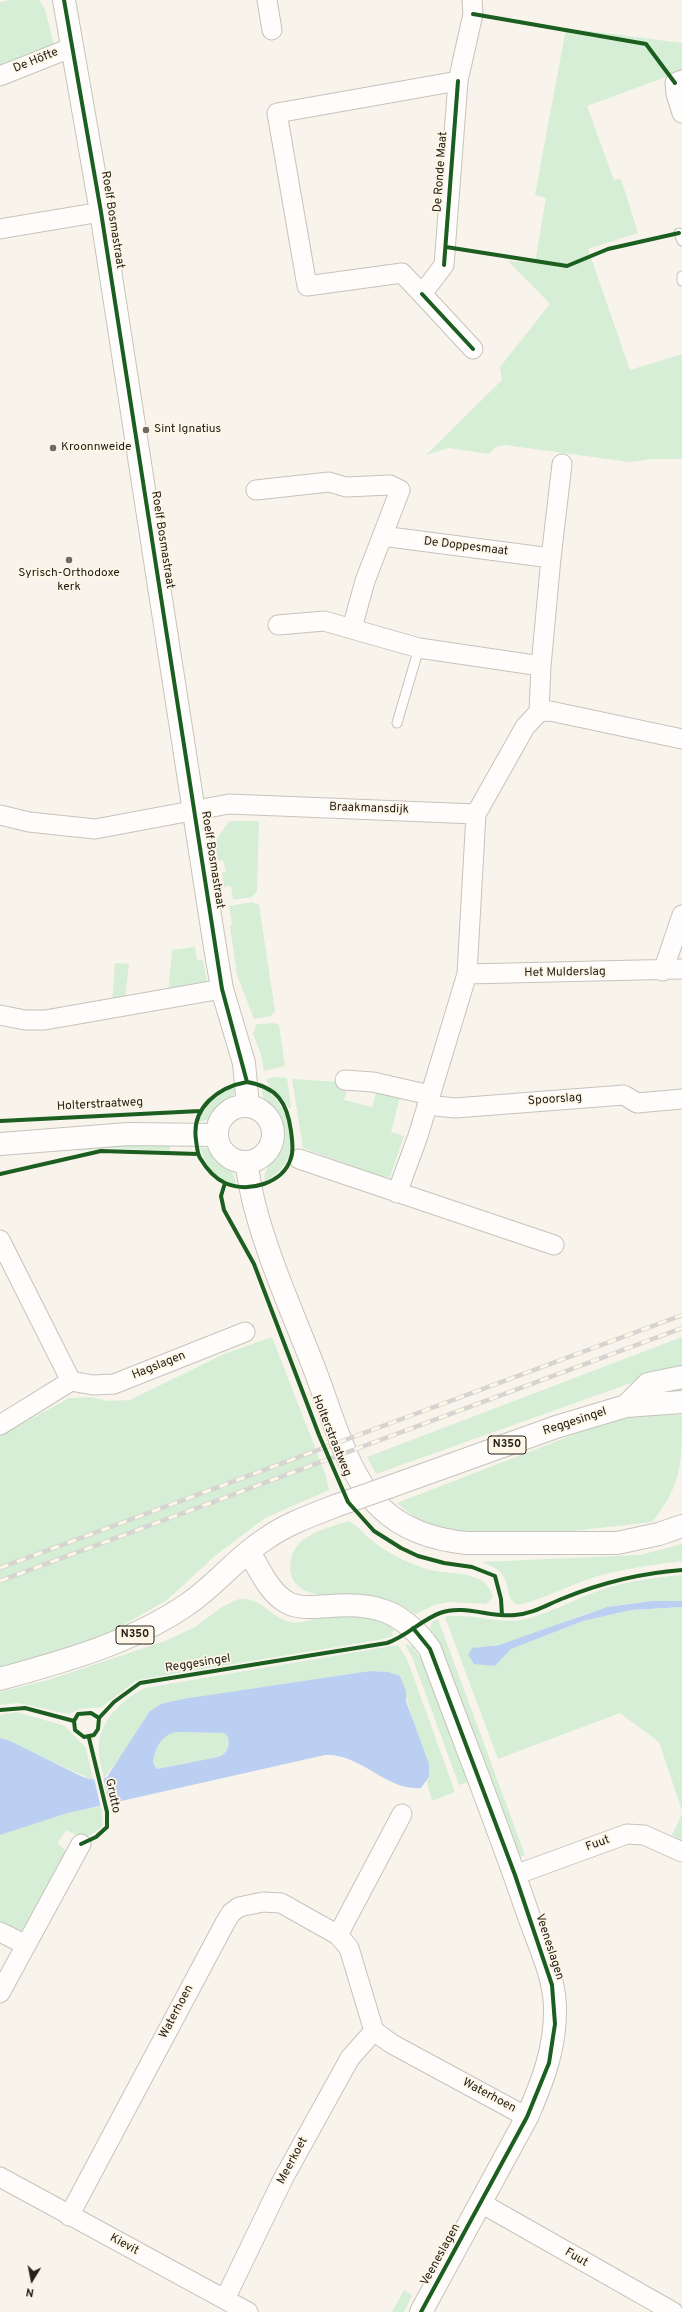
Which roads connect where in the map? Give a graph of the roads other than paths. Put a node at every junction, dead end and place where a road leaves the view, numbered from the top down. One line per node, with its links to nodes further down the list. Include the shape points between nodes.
1 (64, 0): 5 (main road, Roelf Bosmastraat)
2 (267, 0): 4 (street)
3 (472, 0): 8 (street, De Ronde Maat, via 473,14)
4 (272, 30)
5 (73, 47): 6 (street, De Höfte); 10 (main road, Roelf Bosmastraat)
6 (0, 76)
7 (682, 80): 9 (street, via 675,83)
8 (458, 81): 14 (street, De Ronde Maat, via 444,265); 14 (street, via 277,113 307,286 402,273)
9 (682, 113)
10 (101, 212): 11 (street); 27 (main road, Roelf Bosmastraat)
11 (0, 229)
12 (682, 276): 13 (lane)
13 (682, 281)
14 (422, 294): 15 (street)
15 (473, 349)
16 (562, 464): 19 (street)
17 (256, 490): 18 (street, via 329,482 346,487 390,485 400,490)
18 (382, 536): 19 (street, De Doppesmaat); 21 (street, via 365,581)
19 (551, 558): 23 (street)
20 (278, 625): 21 (street, via 324,621)
21 (352, 628): 22 (street)
22 (419, 648): 23 (street); 25 (lane)
23 (541, 666): 24 (street)
24 (540, 712): 26 (street, via 550,711); 28 (street, via 525,726)
25 (398, 723)
26 (682, 739)
27 (194, 812): 28 (street, Braakmansdijk, via 229,804); 29 (street, Braakmansdijk, via 95,829 29,822); 34 (main road, Roelf Bosmastraat)
28 (476, 814): 33 (street)
29 (0, 815)
30 (682, 915): 32 (street)
31 (682, 969): 32 (street, Het Mulderslag)
32 (663, 971): 33 (street, Het Mulderslag)
33 (467, 974): 38 (street)
34 (222, 989): 35 (street, via 45,1020 25,1020); 39 (main road, Roelf Bosmastraat, via 244,1063 248,1082)
35 (0, 1015)
36 (344, 1080): 38 (street, Spoorslag, via 373,1082)
37 (682, 1099): 38 (street, Spoorslag, via 637,1103 624,1095 455,1108)
38 (428, 1100): 44 (street)
39 (248, 1106): 40 (main road, via 236,1107 229,1111 218,1125); 43 (main road, via 263,1112 269,1119 273,1138 265,1154)
40 (216, 1135): 41 (main road, via 128,1134); 43 (main road, via 226,1155 232,1160)
41 (0, 1144)
42 (299, 1159): 44 (street)
43 (246, 1163): 53 (main road, Holterstraatweg, via 260,1225 337,1429 360,1480 385,1511 420,1533 467,1543 618,1543)
44 (397, 1193): 46 (street)
45 (0, 1240): 49 (street)
46 (554, 1245)
47 (245, 1332): 49 (street, Hagslagen, via 114,1384 93,1385)
48 (682, 1377): 51 (main road, N350, via 648,1384)
49 (71, 1380): 52 (street)
50 (682, 1402): 51 (main road, Reggesingel / N350)
51 (626, 1406): 54 (main road, Reggesingel / N350, bridge, via 556,1427 294,1522 263,1540)
52 (0, 1425)
53 (682, 1526)
54 (249, 1552): 55 (main road, Reggesingel / N350, via 199,1596 140,1633 85,1655); 59 (main road, Veeneslagen, via 278,1596 288,1603 303,1607 346,1605 380,1609 404,1620 423,1640 430,1649)
55 (0, 1679)
56 (402, 1814): 61 (street)
57 (81, 1844): 62 (street)
58 (682, 1852): 59 (street, Fuut, via 644,1835 626,1834)
59 (515, 1876): 65 (main road, Veeneslagen, via 552,1985 555,2024 549,2063)
60 (0, 1932): 62 (street)
61 (338, 1935): 64 (street, Waterhoen, via 349,1948); 68 (street, Waterhoen, via 281,1903 250,1903 231,1912)
62 (26, 1945): 63 (street)
63 (0, 1993)
64 (374, 2031): 65 (street, Waterhoen, via 392,2044); 69 (street, Meerkoet, via 350,2058 283,2178)
65 (527, 2117): 67 (main road, Veeneslagen)
66 (0, 2177): 68 (street, Kievit)
67 (480, 2203): 71 (main road, Veeneslagen); 72 (street, Fuut)
68 (69, 2216): 69 (street, Kievit)
69 (225, 2299): 70 (street, Kievit)
70 (248, 2312)
71 (421, 2312)
72 (673, 2312)

